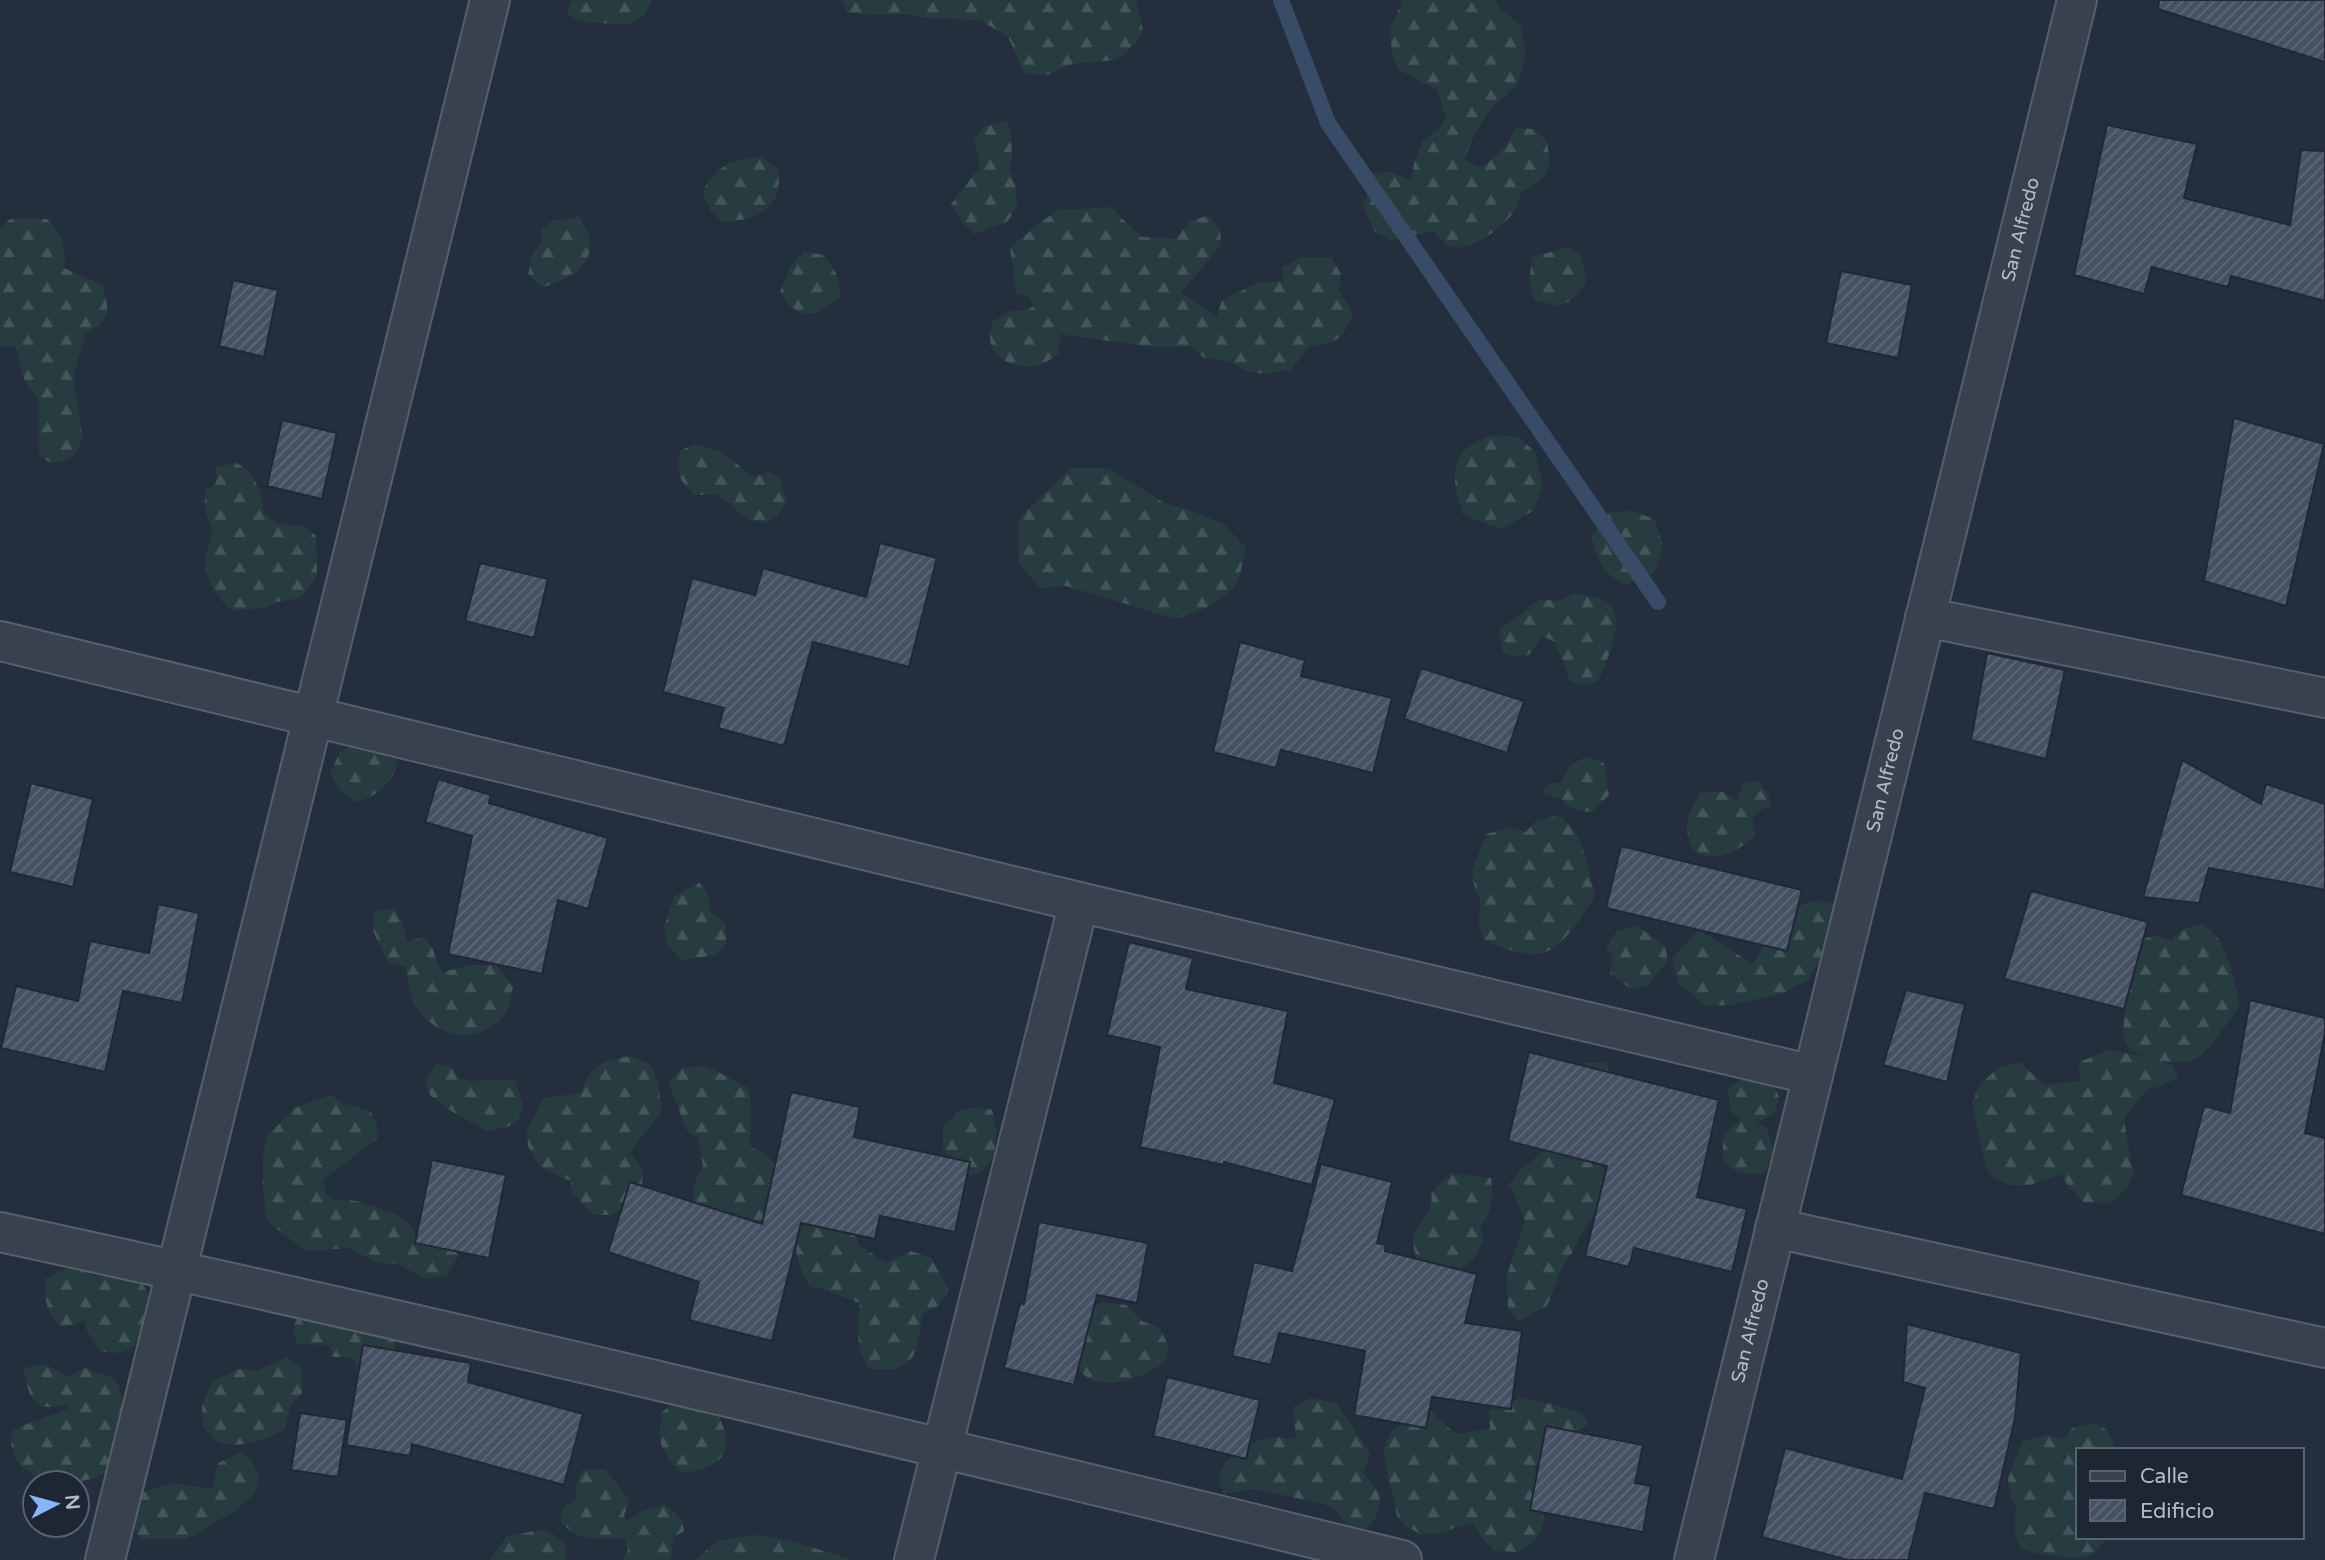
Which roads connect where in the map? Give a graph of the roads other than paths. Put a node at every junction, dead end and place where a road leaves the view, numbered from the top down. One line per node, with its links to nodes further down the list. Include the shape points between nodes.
1 (2077, 0): 3 (street, San Alfredo)
2 (487, 1): 6 (street)
3 (1925, 617): 5 (street); 8 (street, San Alfredo)
4 (0, 641): 6 (street)
5 (2325, 698)
6 (313, 718): 7 (street); 11 (street)
7 (1079, 902): 8 (street); 13 (street)
8 (1813, 1075): 9 (street, San Alfredo)
9 (1775, 1228): 12 (street); 17 (street, San Alfredo)
10 (0, 1232): 11 (street)
11 (176, 1270): 13 (street); 14 (street)
12 (2325, 1348)
13 (942, 1447): 15 (street); 16 (street)
14 (105, 1560)
15 (914, 1560)
16 (1402, 1560)
17 (1694, 1560)

